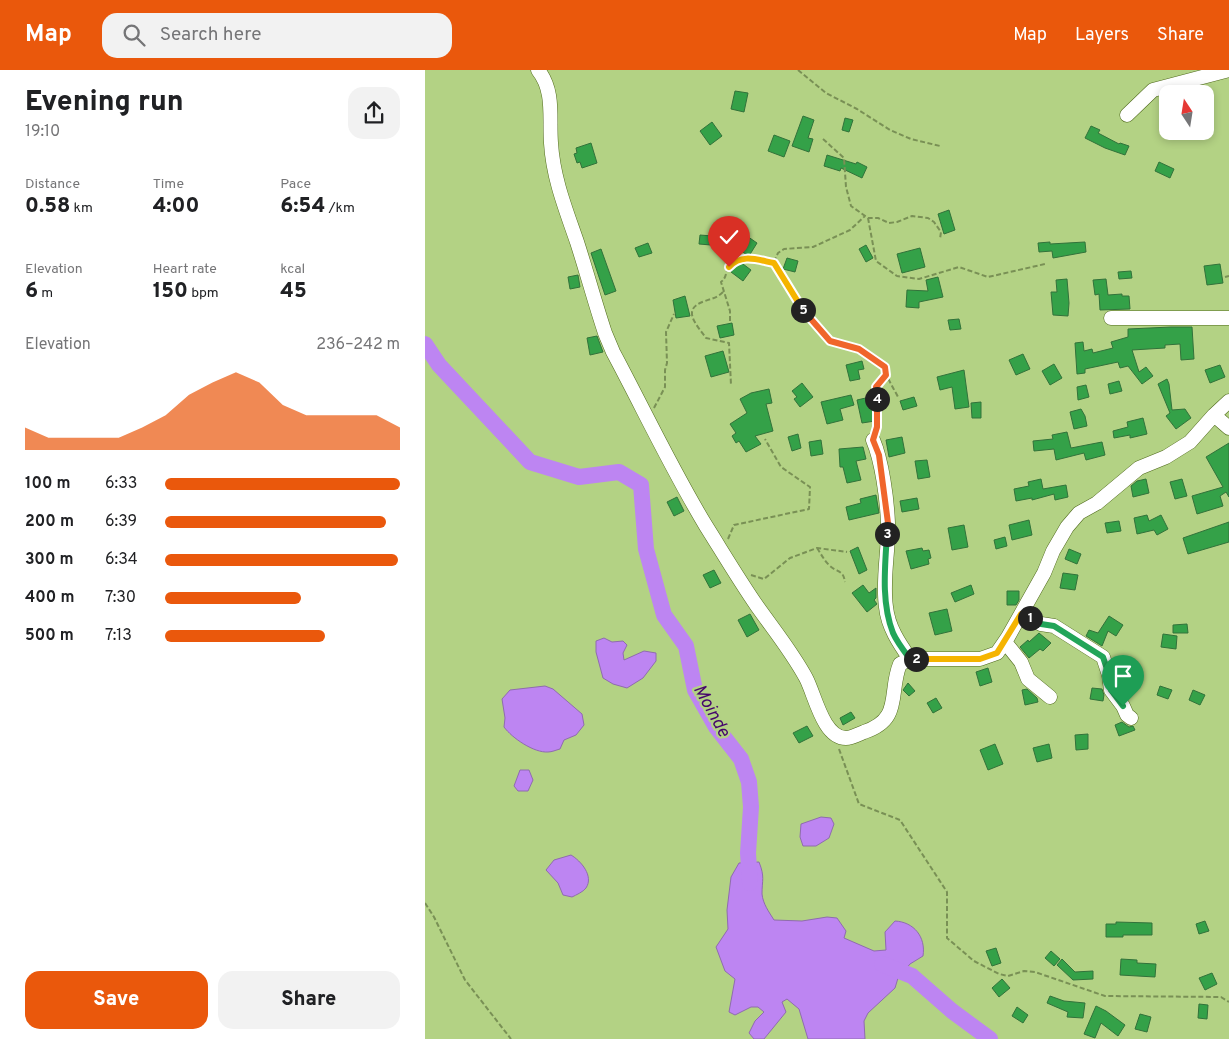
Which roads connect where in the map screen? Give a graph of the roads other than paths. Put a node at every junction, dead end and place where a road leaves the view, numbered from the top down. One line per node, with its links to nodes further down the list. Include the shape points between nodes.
1 (538, 70): 12 (street, via 545,79 550,104 553,168 605,333 674,472 757,606 795,658 812,688 823,720 834,734 847,738 886,720 894,702 895,676 900,664)
2 (1229, 70): 3 (street, via 1153,90)
3 (1127, 114)
4 (1111, 318): 5 (street)
5 (1229, 318)
6 (1229, 401): 7 (street)
7 (1214, 415): 8 (street); 10 (street, via 1190,442 1139,468 1097,503 1079,513 1067,527)
8 (1229, 428)
9 (873, 440): 12 (street, via 879,455 888,523 886,608 894,635)
10 (1021, 614): 11 (street); 14 (street, via 1041,624 1054,626 1103,657 1111,690)
11 (1005, 642): 12 (street, via 997,653 980,659); 13 (street, via 1021,662 1028,679)
12 (910, 659)
13 (1050, 697)
14 (1131, 718)

